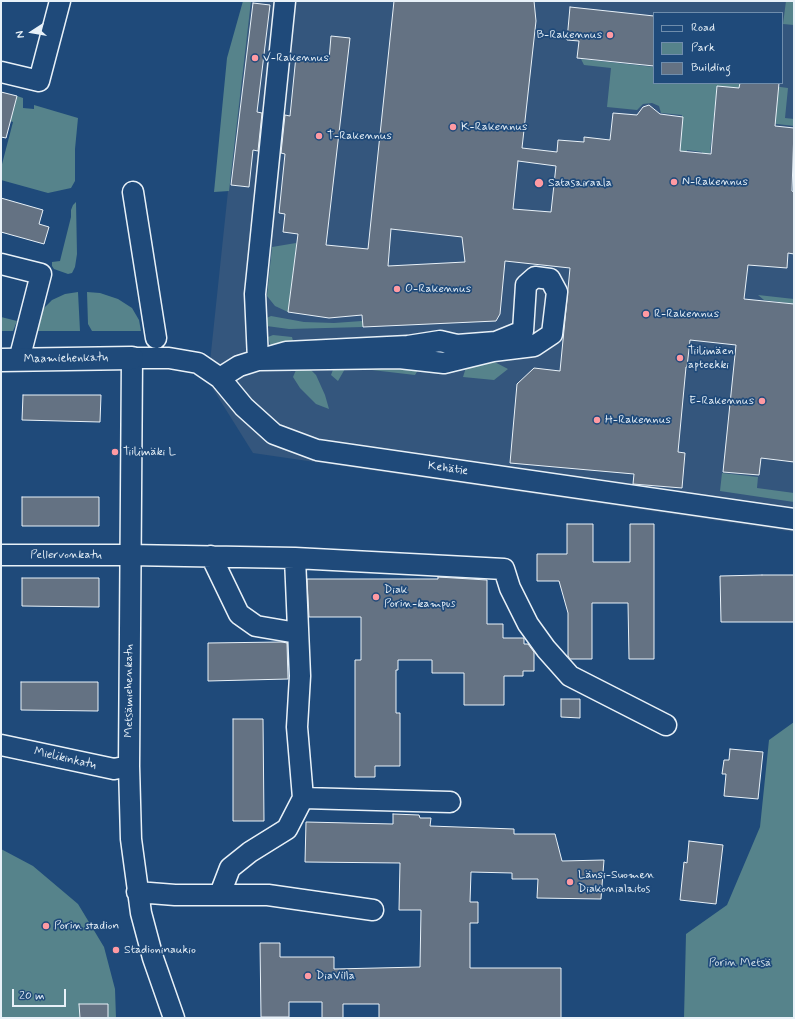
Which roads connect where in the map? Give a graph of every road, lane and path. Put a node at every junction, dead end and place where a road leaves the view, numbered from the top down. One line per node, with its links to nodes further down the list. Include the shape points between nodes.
1 (60, 1): 3 (street, via 39,81)
2 (285, 1): 10 (street, via 255,294)
3 (1, 72)
4 (133, 192): 6 (street)
5 (1, 264): 9 (street, via 41,274)
6 (156, 338)
7 (458, 352): 7 (street, via 534,346 552,334 557,292 550,279 535,277 526,285 523,331 496,342); 10 (street, via 444,363 399,358); 10 (street, via 440,341 408,346 286,352)
8 (132, 358): 9 (main road, Maamiehenkatu); 11 (street, Kehätie, via 169,358 198,363); 13 (street, Metsämiehenkatu)
9 (10, 360)
10 (258, 360): 11 (street, via 239,366)
11 (220, 378): 12 (street, Kehätie, via 244,406 274,434 317,450)
12 (794, 519)
13 (130, 554): 14 (street, Pellervonkatu); 15 (street, Pellervonkatu); 20 (street, Metsämiehenkatu)
14 (1, 555)
15 (211, 556): 16 (street, Pellervonkatu); 17 (street, via 239,614 256,626)
16 (295, 558): 17 (street); 18 (street, Pellervonkatu, via 504,569 510,588 528,624 570,676)
17 (297, 633): 21 (street, via 300,676 297,728)
18 (666, 725)
19 (1, 745): 20 (street, Mielikinkatu, via 114,769)
20 (129, 766): 23 (street, Metsämiehenkatu, via 131,840)
21 (303, 798): 22 (street); 24 (street, via 287,829 230,868)
22 (450, 802)
23 (137, 892): 24 (street, via 175,895); 26 (street, Metsämiehenkatu, via 153,958)
24 (220, 894): 25 (street, via 268,895)
25 (373, 910)
26 (174, 1018)

